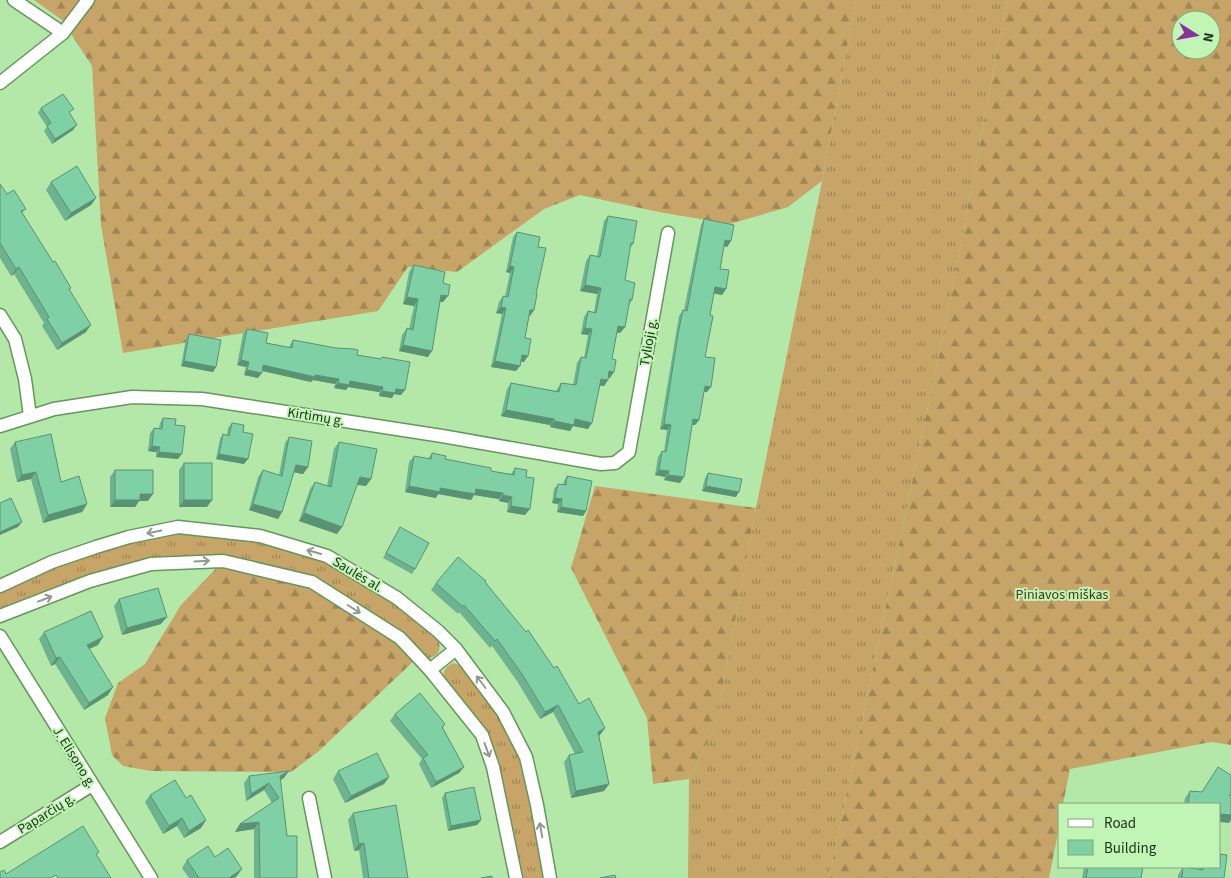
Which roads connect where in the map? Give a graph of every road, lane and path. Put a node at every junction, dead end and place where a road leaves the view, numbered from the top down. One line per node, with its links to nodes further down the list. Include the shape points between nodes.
1 (14, 0): 3 (street)
2 (88, 0): 3 (street)
3 (63, 33): 4 (street)
4 (0, 83)
5 (668, 232): 9 (street, Tylioji g.)
6 (0, 315): 7 (street, via 15,338)
7 (30, 416): 8 (street, Kirtimų g.); 9 (street, Kirtimų g., via 132,397 202,398 601,464 615,463)
8 (0, 426)
9 (629, 452)
10 (0, 586): 13 (street, Saulės al., one-way to 10, via 397,598 327,556 260,536 178,527 129,537 78,553)
11 (0, 616): 14 (street, one-way to 14, via 90,581 151,564 223,560 312,582 400,638)
12 (0, 636): 15 (street, J. Elisono g.)
13 (456, 649): 14 (street); 21 (street, Saulės al., one-way to 13, via 526,757 503,712)
14 (430, 670): 20 (street, one-way to 20, via 482,735 493,766)
15 (92, 785): 17 (street, Paparčių g.); 18 (street, J. Elisono g.)
16 (309, 798): 19 (street)
17 (0, 842)
18 (150, 878)
19 (325, 878)
20 (516, 878)
21 (550, 878)

